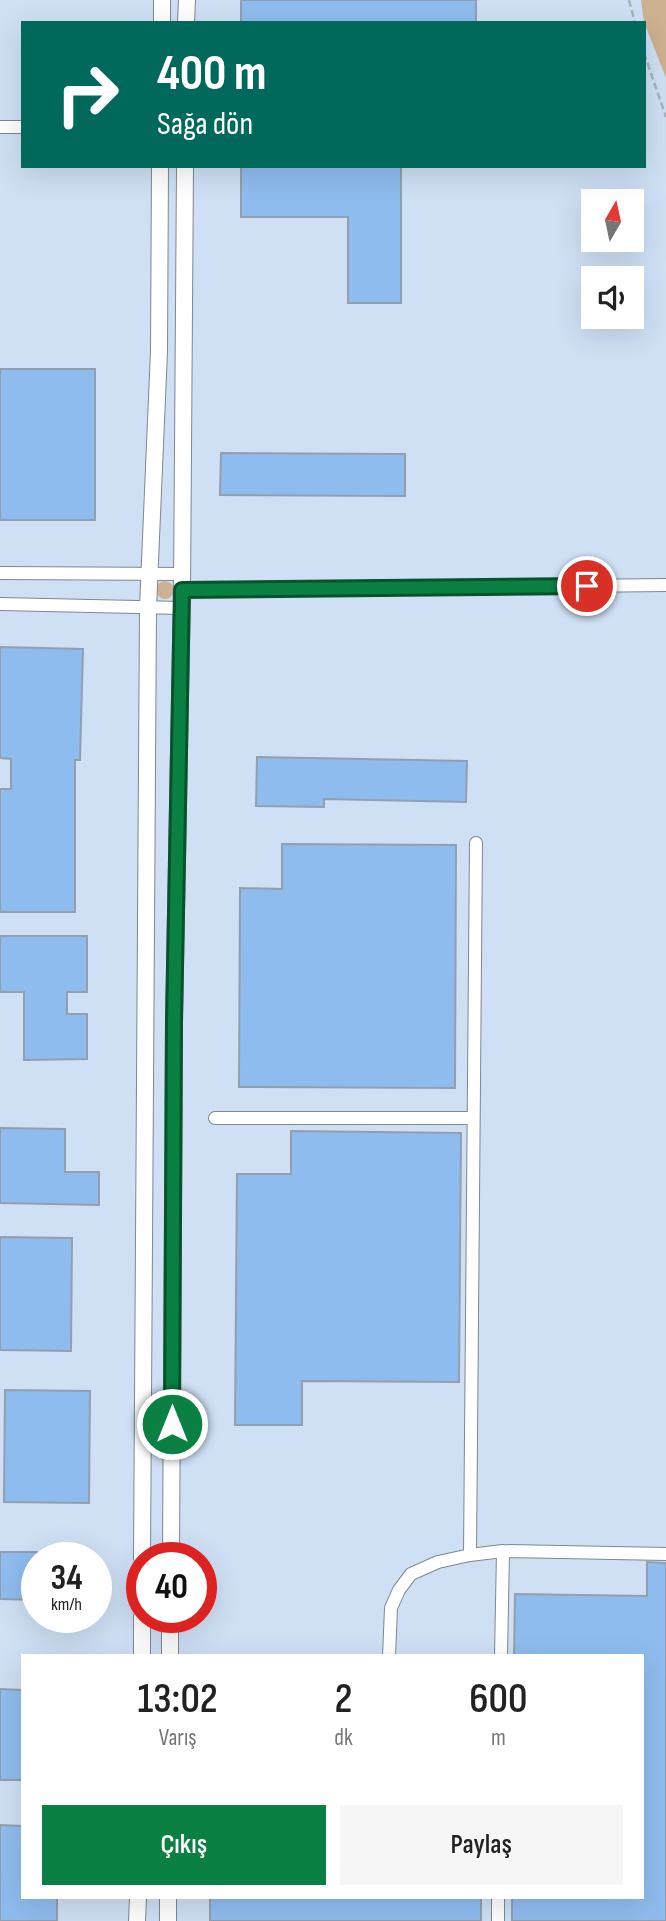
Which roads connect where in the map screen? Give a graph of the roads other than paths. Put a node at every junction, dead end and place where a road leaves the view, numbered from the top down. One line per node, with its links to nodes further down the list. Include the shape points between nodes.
1 (162, 0): 3 (street)
2 (187, 0): 4 (street)
3 (162, 21)
4 (187, 21)
5 (0, 127): 6 (street)
6 (21, 127)
7 (160, 168): 10 (street, via 159,351)
8 (185, 168): 11 (street)
9 (0, 573): 10 (street)
10 (149, 573): 11 (street); 14 (street)
11 (182, 582): 12 (street); 15 (street)
12 (666, 585)
13 (0, 604): 14 (street)
14 (148, 608): 15 (street); 17 (street)
15 (182, 608): 18 (street)
16 (476, 844): 20 (street)
17 (145, 1021): 18 (street); 21 (street)
18 (174, 1021): 22 (street)
19 (215, 1118): 20 (street)
20 (474, 1118): 25 (street)
21 (142, 1542)
22 (171, 1542)
23 (503, 1551): 24 (street); 25 (street); 31 (street)
24 (666, 1554)
25 (470, 1555): 30 (street, via 411,1574 391,1608)
26 (142, 1633): 28 (street)
27 (170, 1633): 29 (street)
28 (142, 1654)
29 (170, 1654)
30 (389, 1654)
31 (502, 1654)
32 (138, 1899): 35 (street)
33 (168, 1899): 36 (street)
34 (498, 1899): 37 (street)
35 (137, 1921)
36 (167, 1921)
37 (498, 1921)

